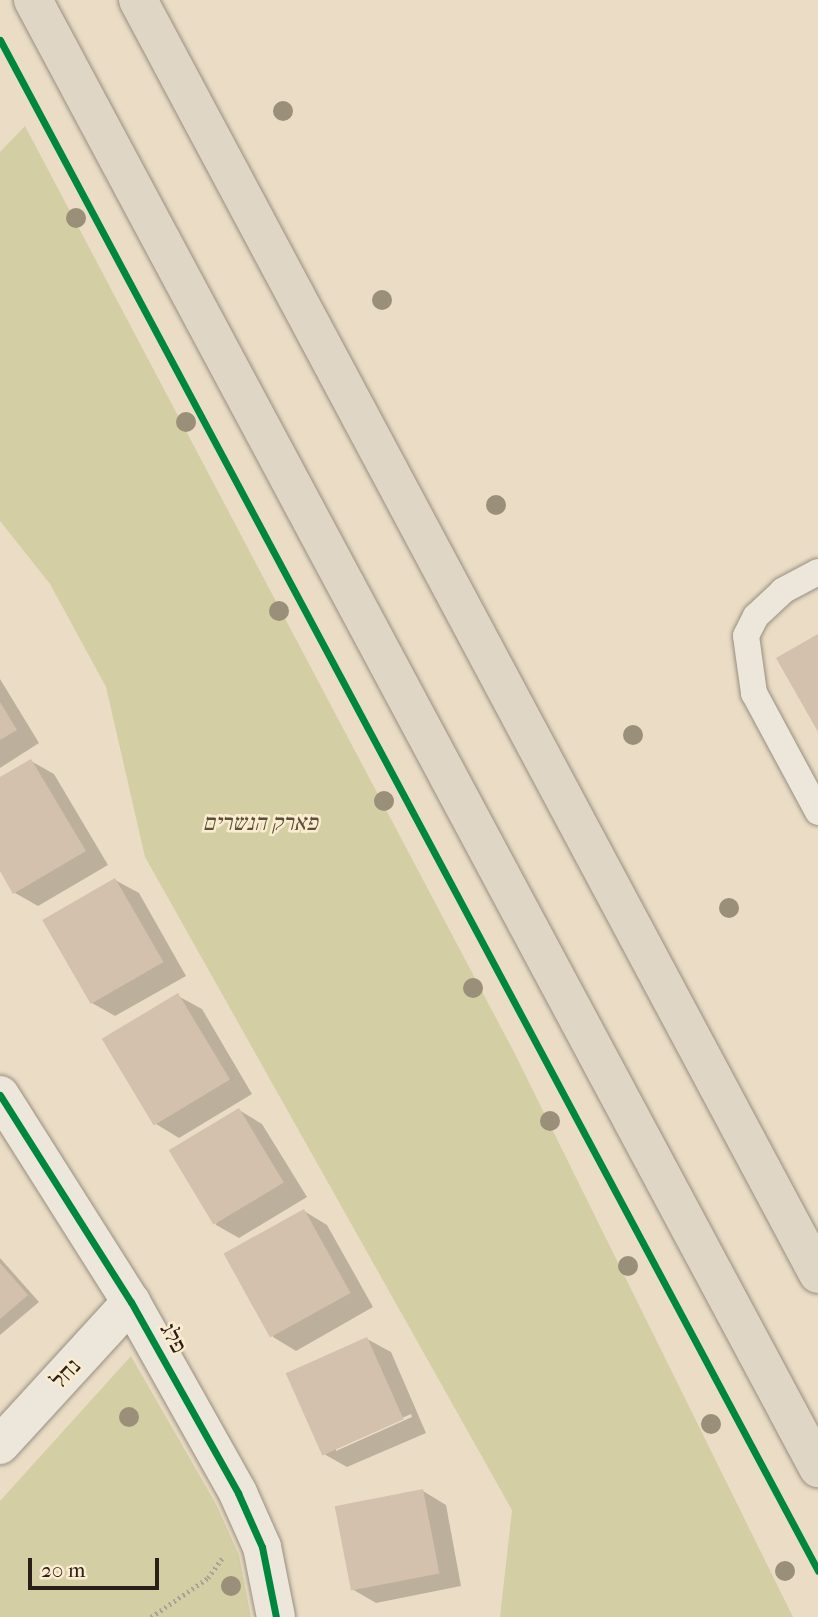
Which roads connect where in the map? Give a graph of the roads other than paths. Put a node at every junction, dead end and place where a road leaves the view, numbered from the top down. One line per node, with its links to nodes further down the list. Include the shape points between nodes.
1 (33, 0): 9 (highway)
2 (138, 0): 6 (highway)
3 (818, 572): 4 (lane, via 783,591 756,616 746,636 754,693)
4 (818, 812)
5 (3, 1106): 7 (street, פלג)
6 (818, 1274)
7 (131, 1302): 8 (street, נחל); 10 (street, פלג, via 250,1518)
8 (0, 1445)
9 (818, 1468)
10 (276, 1617)

